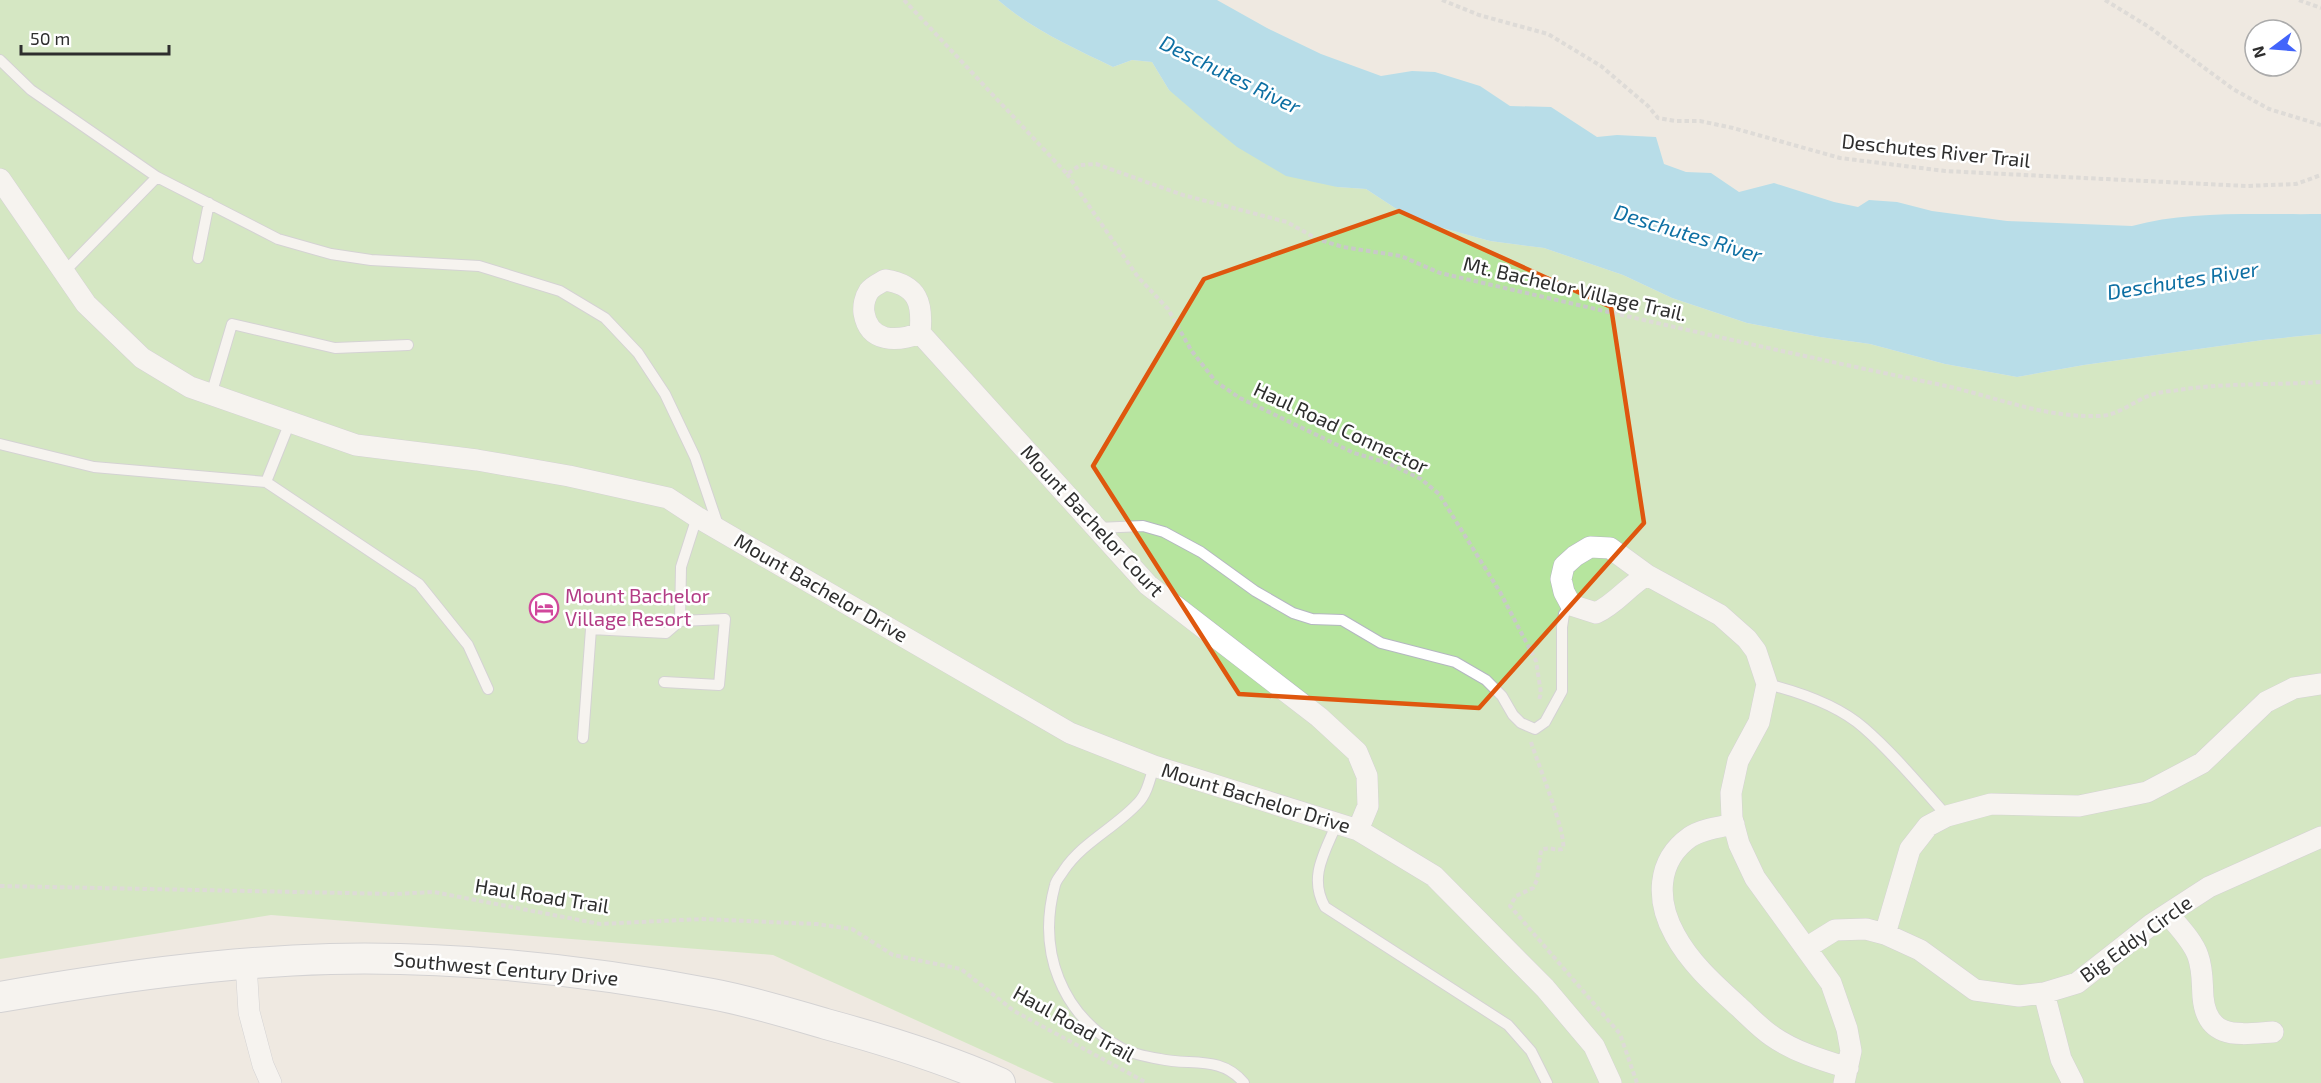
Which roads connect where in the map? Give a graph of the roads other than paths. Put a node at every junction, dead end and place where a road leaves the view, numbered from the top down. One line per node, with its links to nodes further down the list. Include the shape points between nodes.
1 (0, 60): 2 (lane, via 31,90)
2 (157, 177): 4 (lane); 6 (lane)
3 (0, 179): 6 (street, Mount Bachelor Drive)
4 (209, 203): 5 (lane); 14 (lane, via 278,239 371,260 479,266 560,291 605,318 638,353 665,394 695,457)
5 (198, 258)
6 (64, 272): 9 (street, Mount Bachelor Drive, via 86,304 142,358)
7 (920, 333): 15 (street, Mount Bachelor Court)
8 (408, 345): 9 (lane, via 335,348 232,324)
9 (211, 395): 10 (street, Mount Bachelor Drive)
10 (290, 422): 12 (lane); 13 (street, Mount Bachelor Drive, via 356,445 489,462 668,498)
11 (0, 444): 12 (lane, via 94,466)
12 (266, 482): 22 (lane, via 419,584 468,645)
13 (697, 517): 14 (street, Mount Bachelor Drive); 18 (lane, via 681,567)
14 (719, 528): 24 (street, Mount Bachelor Drive, via 1070,732)
15 (1094, 528): 17 (lane, via 1143,526 1164,532 1202,552 1293,613 1312,619 1342,620 1381,643 1455,663 1486,680 1513,715 1529,728 1539,728 1545,722 1562,691 1562,627 1564,614); 28 (street, Mount Bachelor Court, via 1148,585 1319,717 1357,752 1367,776 1368,806)
16 (1647, 575): 17 (street, via 1608,608 1596,613); 17 (street, via 1610,548 1590,547 1564,566 1561,579); 20 (street, via 1720,615 1747,639 1759,658)
17 (1571, 605)
18 (680, 621): 19 (lane, via 725,619 719,685); 23 (lane, via 666,633 591,628)
19 (664, 682)
20 (1767, 684): 25 (lane, via 1801,692 1863,726); 27 (street, via 1759,722 1738,761 1733,782)
21 (2321, 684): 25 (street, via 2294,688 2266,702 2202,763 2147,792 2079,806 1991,804)
22 (488, 689)
23 (583, 738)
24 (1154, 766): 26 (street, Mount Bachelor Drive); 40 (lane, via 1138,803 1074,855 1055,883 1048,929 1052,962 1065,993 1087,1024 1123,1049 1162,1060 1208,1062 1237,1074)
25 (1947, 816): 31 (street, via 1928,826 1910,849)
26 (1337, 823): 28 (street, Mount Bachelor Drive); 41 (lane, via 1316,882 1325,907 1508,1025 1531,1051)
27 (1734, 824): 32 (street, via 1755,878); 37 (street, via 1691,837 1671,856 1663,874 1661,896 1674,934 1702,973 1772,1036)
28 (1358, 830): 42 (street, Mount Bachelor Drive, via 1434,876 1545,988 1594,1046)
29 (2319, 843): 30 (street, Big Eddy Circle, via 2210,887)
30 (2168, 914): 34 (street, Big Eddy Circle, via 2077,983); 36 (street, via 2197,952 2210,1023 2224,1032)
31 (1885, 934): 32 (street, Big Eddy Circle, via 1866,929 1835,930); 34 (street, Big Eddy Circle, via 1920,950 1975,990 2019,996)
32 (1806, 948): 37 (street, via 1831,983 1838,1001 1851,1051)
33 (246, 964): 35 (main road, Southwest Century Drive, via 169,970); 38 (street, via 249,1012 263,1065); 39 (main road, Southwest Century Drive, via 396,958 611,977 714,994 794,1014 927,1054)
34 (2044, 993): 43 (street, via 2061,1059)
35 (0, 997)
36 (2273, 1032)
37 (1846, 1075)
38 (272, 1083)
39 (1000, 1083)
40 (1244, 1083)
41 (1547, 1083)
42 (1611, 1083)
43 (2073, 1083)

